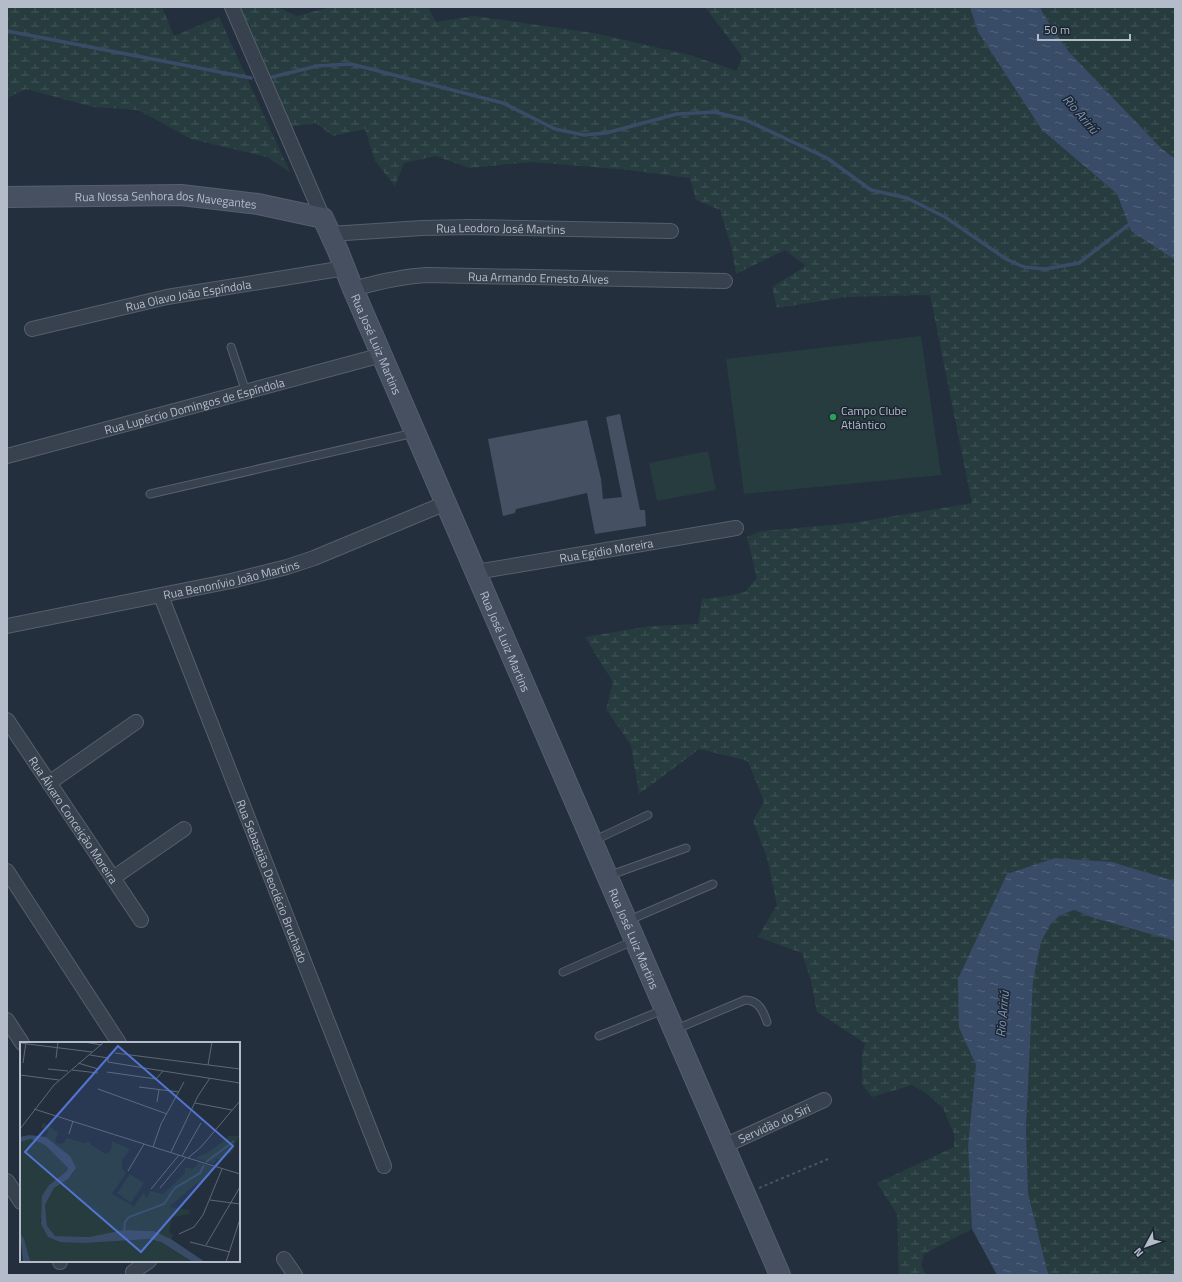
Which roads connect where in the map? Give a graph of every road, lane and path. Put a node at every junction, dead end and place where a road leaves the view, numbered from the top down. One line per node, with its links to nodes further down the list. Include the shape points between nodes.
1 (232, 7): 3 (street, Rua José Luiz Martins)
2 (7, 197): 3 (main road, Rua Nossa Senhora dos Navegantes, via 181,195 258,204)
3 (327, 226): 4 (street, Rua Leodoro José Martins); 5 (main road, Rua José Luiz Martins)
4 (671, 231)
5 (345, 268): 7 (main road, Rua José Luiz Martins); 8 (street, Rua Olavo João Espíndola, via 167,297)
6 (725, 281): 7 (street, Rua Armando Ernesto Alves, via 428,275 398,278)
7 (353, 289): 10 (main road, Rua José Luiz Martins)
8 (32, 329)
9 (231, 346): 11 (lane)
10 (382, 355): 11 (street, Rua Lupércio Domingos de Espíndola); 12 (main road, Rua José Luiz Martins)
11 (246, 392): 13 (street, Rua Lupércio Domingos de Espíndola)
12 (416, 433): 14 (lane); 15 (main road, Rua José Luiz Martins)
13 (7, 456)
14 (150, 494)
15 (446, 503): 17 (main road, Rua José Luiz Martins); 18 (street, Rua Benonívio João Martins, via 287,567)
16 (736, 528): 17 (street, Rua Egídio Moreira)
17 (476, 572): 25 (main road, Rua José Luiz Martins)
18 (161, 596): 19 (street, Rua Benonívio João Martins); 45 (street, Rua Sebastião Deoclécio Bruchado)
19 (7, 626)
20 (7, 720): 22 (street, Rua Álvaro Conceição Moreira)
21 (136, 722): 22 (street)
22 (49, 783): 29 (street, Rua Álvaro Conceição Moreira)
23 (648, 816): 25 (lane)
24 (184, 830): 29 (street)
25 (592, 841): 28 (main road, Rua José Luiz Martins)
26 (686, 848): 28 (lane)
27 (7, 871): 41 (street)
28 (608, 876): 32 (main road, Rua José Luiz Martins)
29 (113, 878): 31 (street, Rua Álvaro Conceição Moreira)
30 (713, 884): 32 (lane)
31 (141, 920)
32 (627, 921): 33 (main road, Rua José Luiz Martins)
33 (635, 940): 34 (lane); 35 (main road, Rua José Luiz Martins)
34 (563, 972)
35 (665, 1010): 38 (main road, Rua José Luiz Martins); 39 (lane)
36 (7, 1020): 40 (street)
37 (767, 1022): 38 (lane, via 760,1006 751,1000 744,1000)
38 (674, 1030): 43 (main road, Rua José Luiz Martins)
39 (599, 1036)
40 (21, 1042)
41 (117, 1042)
42 (824, 1100): 43 (street, Servidão do Siri)
43 (724, 1146): 47 (main road, Rua José Luiz Martins)
44 (828, 1159): 47 (path)
45 (384, 1166)
46 (7, 1181): 48 (street)
47 (745, 1194): 53 (main road, Rua José Luiz Martins)
48 (20, 1200)
49 (284, 1259): 52 (street)
50 (148, 1262): 51 (street, via 133,1272)
51 (135, 1275)
52 (295, 1275)
53 (780, 1275)

